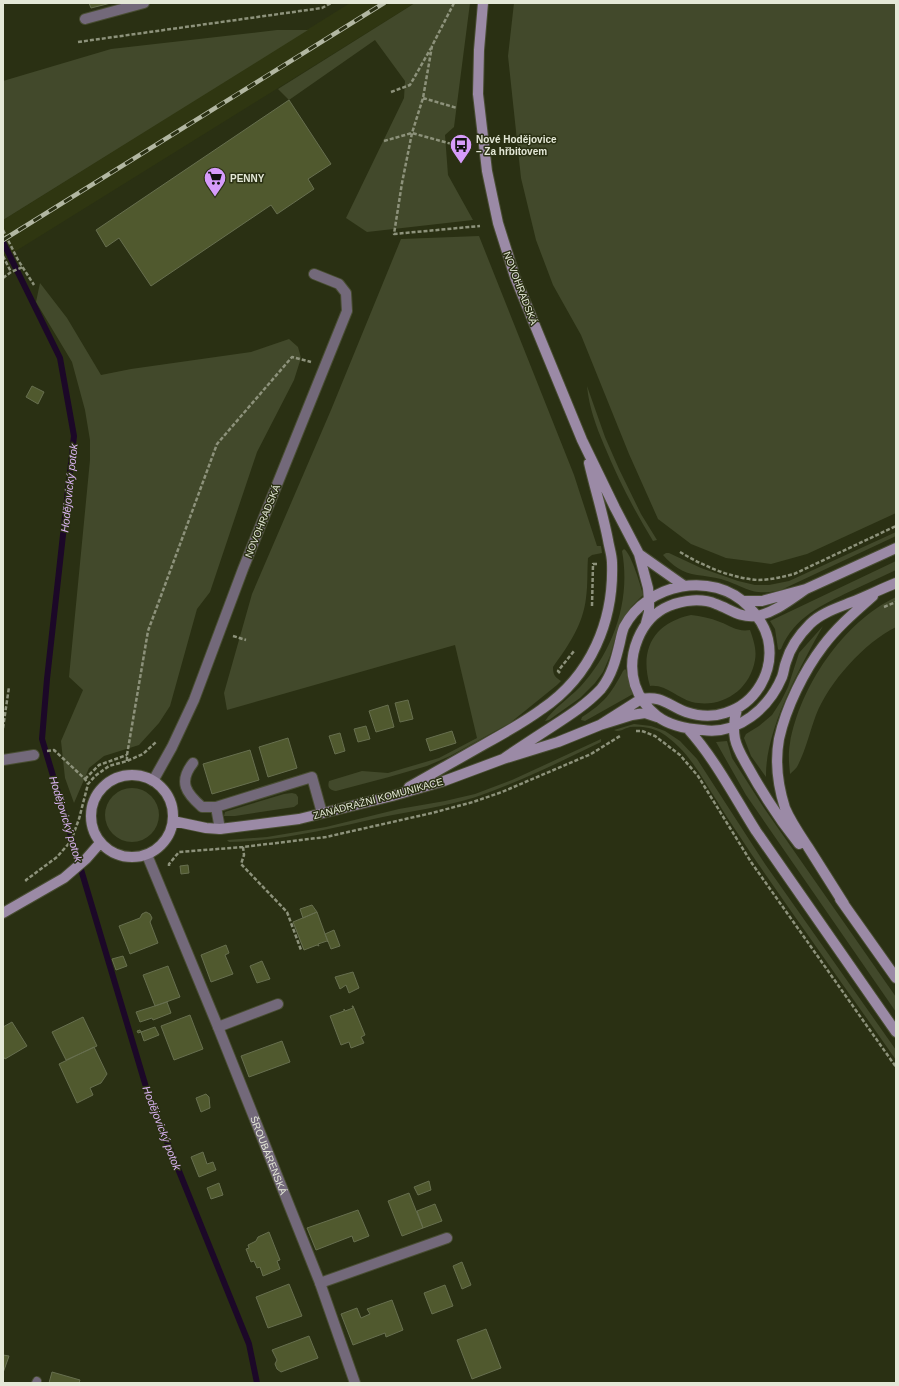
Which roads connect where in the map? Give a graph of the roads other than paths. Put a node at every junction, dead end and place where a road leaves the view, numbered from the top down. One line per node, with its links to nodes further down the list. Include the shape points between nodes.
1 (144, 3): 3 (street)
2 (483, 3): 5 (main road, NOVOHRADSKÁ, via 478,94 487,171 498,223 515,277)
3 (85, 19)
4 (314, 274): 26 (street, NOVOHRADSKÁ, via 339,284 346,293 347,311 243,569 194,700)
5 (582, 440): 7 (main road, NOVOHRADSKÁ); 27 (main road, via 612,562 608,615 600,640 570,685 544,709)
6 (896, 548): 10 (main road)
7 (639, 554): 9 (main road, NOVOHRADSKÁ); 12 (main road, NOVOHRADSKÁ)
8 (896, 582): 11 (main road)
9 (683, 586): 12 (main road, via 663,592); 13 (main road, via 696,584 721,588)
10 (806, 590): 13 (main road, via 762,600); 14 (main road, via 774,610)
11 (881, 590): 20 (main road, via 829,611 811,623 793,646 782,676 763,707); 34 (main road, via 850,616 824,645 802,679 779,739 778,775 786,809)
12 (649, 600): 15 (main road, NOVOHRADSKÁ); 23 (main road, via 634,613 624,628 610,675 601,688 586,704)
13 (743, 601): 14 (main road)
14 (758, 616): 15 (main road, via 738,615 714,603 699,600 668,606); 17 (main road, via 768,640 768,666 757,690)
15 (646, 623): 16 (main road, via 633,654 632,670)
16 (641, 699): 17 (main road, via 661,699 696,715 724,714); 18 (main road); 19 (main road, ZANÁDRAŽNÍ KOMUNIKACE)
17 (737, 709): 20 (main road)
18 (658, 717): 19 (main road, ZANÁDRAŽNÍ KOMUNIKACE, via 645,713); 21 (main road)
19 (600, 725): 23 (main road, ZANÁDRAŽNÍ KOMUNIKACE, via 558,742)
20 (734, 727): 21 (main road, via 706,731); 34 (main road, via 740,753 760,790)
21 (688, 728): 39 (main road, via 711,756 756,831)
22 (34, 755): 24 (street)
23 (503, 759): 27 (main road, ZANÁDRAŽNÍ KOMUNIKACE)
24 (3, 760)
25 (193, 763): 28 (street, via 186,772 188,794 202,807)
26 (153, 781): 30 (main road, via 169,798); 32 (main road, via 142,776 130,775 108,782 100,790 91,811 94,834)
27 (392, 796): 29 (main road, ZANÁDRAŽNÍ KOMUNIKACE)
28 (216, 807): 29 (street, via 312,777); 31 (street)
29 (322, 813): 31 (main road, ZANÁDRAŽNÍ KOMUNIKACE, via 299,819)
30 (173, 821): 31 (main road, ZANÁDRAŽNÍ KOMUNIKACE); 33 (main road, via 167,838 155,851)
31 (220, 829)
32 (100, 843): 33 (main road, via 110,852 122,857); 35 (main road, via 64,878)
33 (147, 855): 38 (street, ŠROUBÁRENSKÁ)
34 (844, 904): 36 (main road)
35 (3, 913)
36 (896, 978)
37 (278, 1004): 38 (street)
38 (218, 1026): 41 (street, ŠROUBÁRENSKÁ)
39 (896, 1032)
40 (447, 1238): 41 (street)
41 (320, 1284): 42 (street, ŠROUBÁRENSKÁ)
42 (356, 1383)

